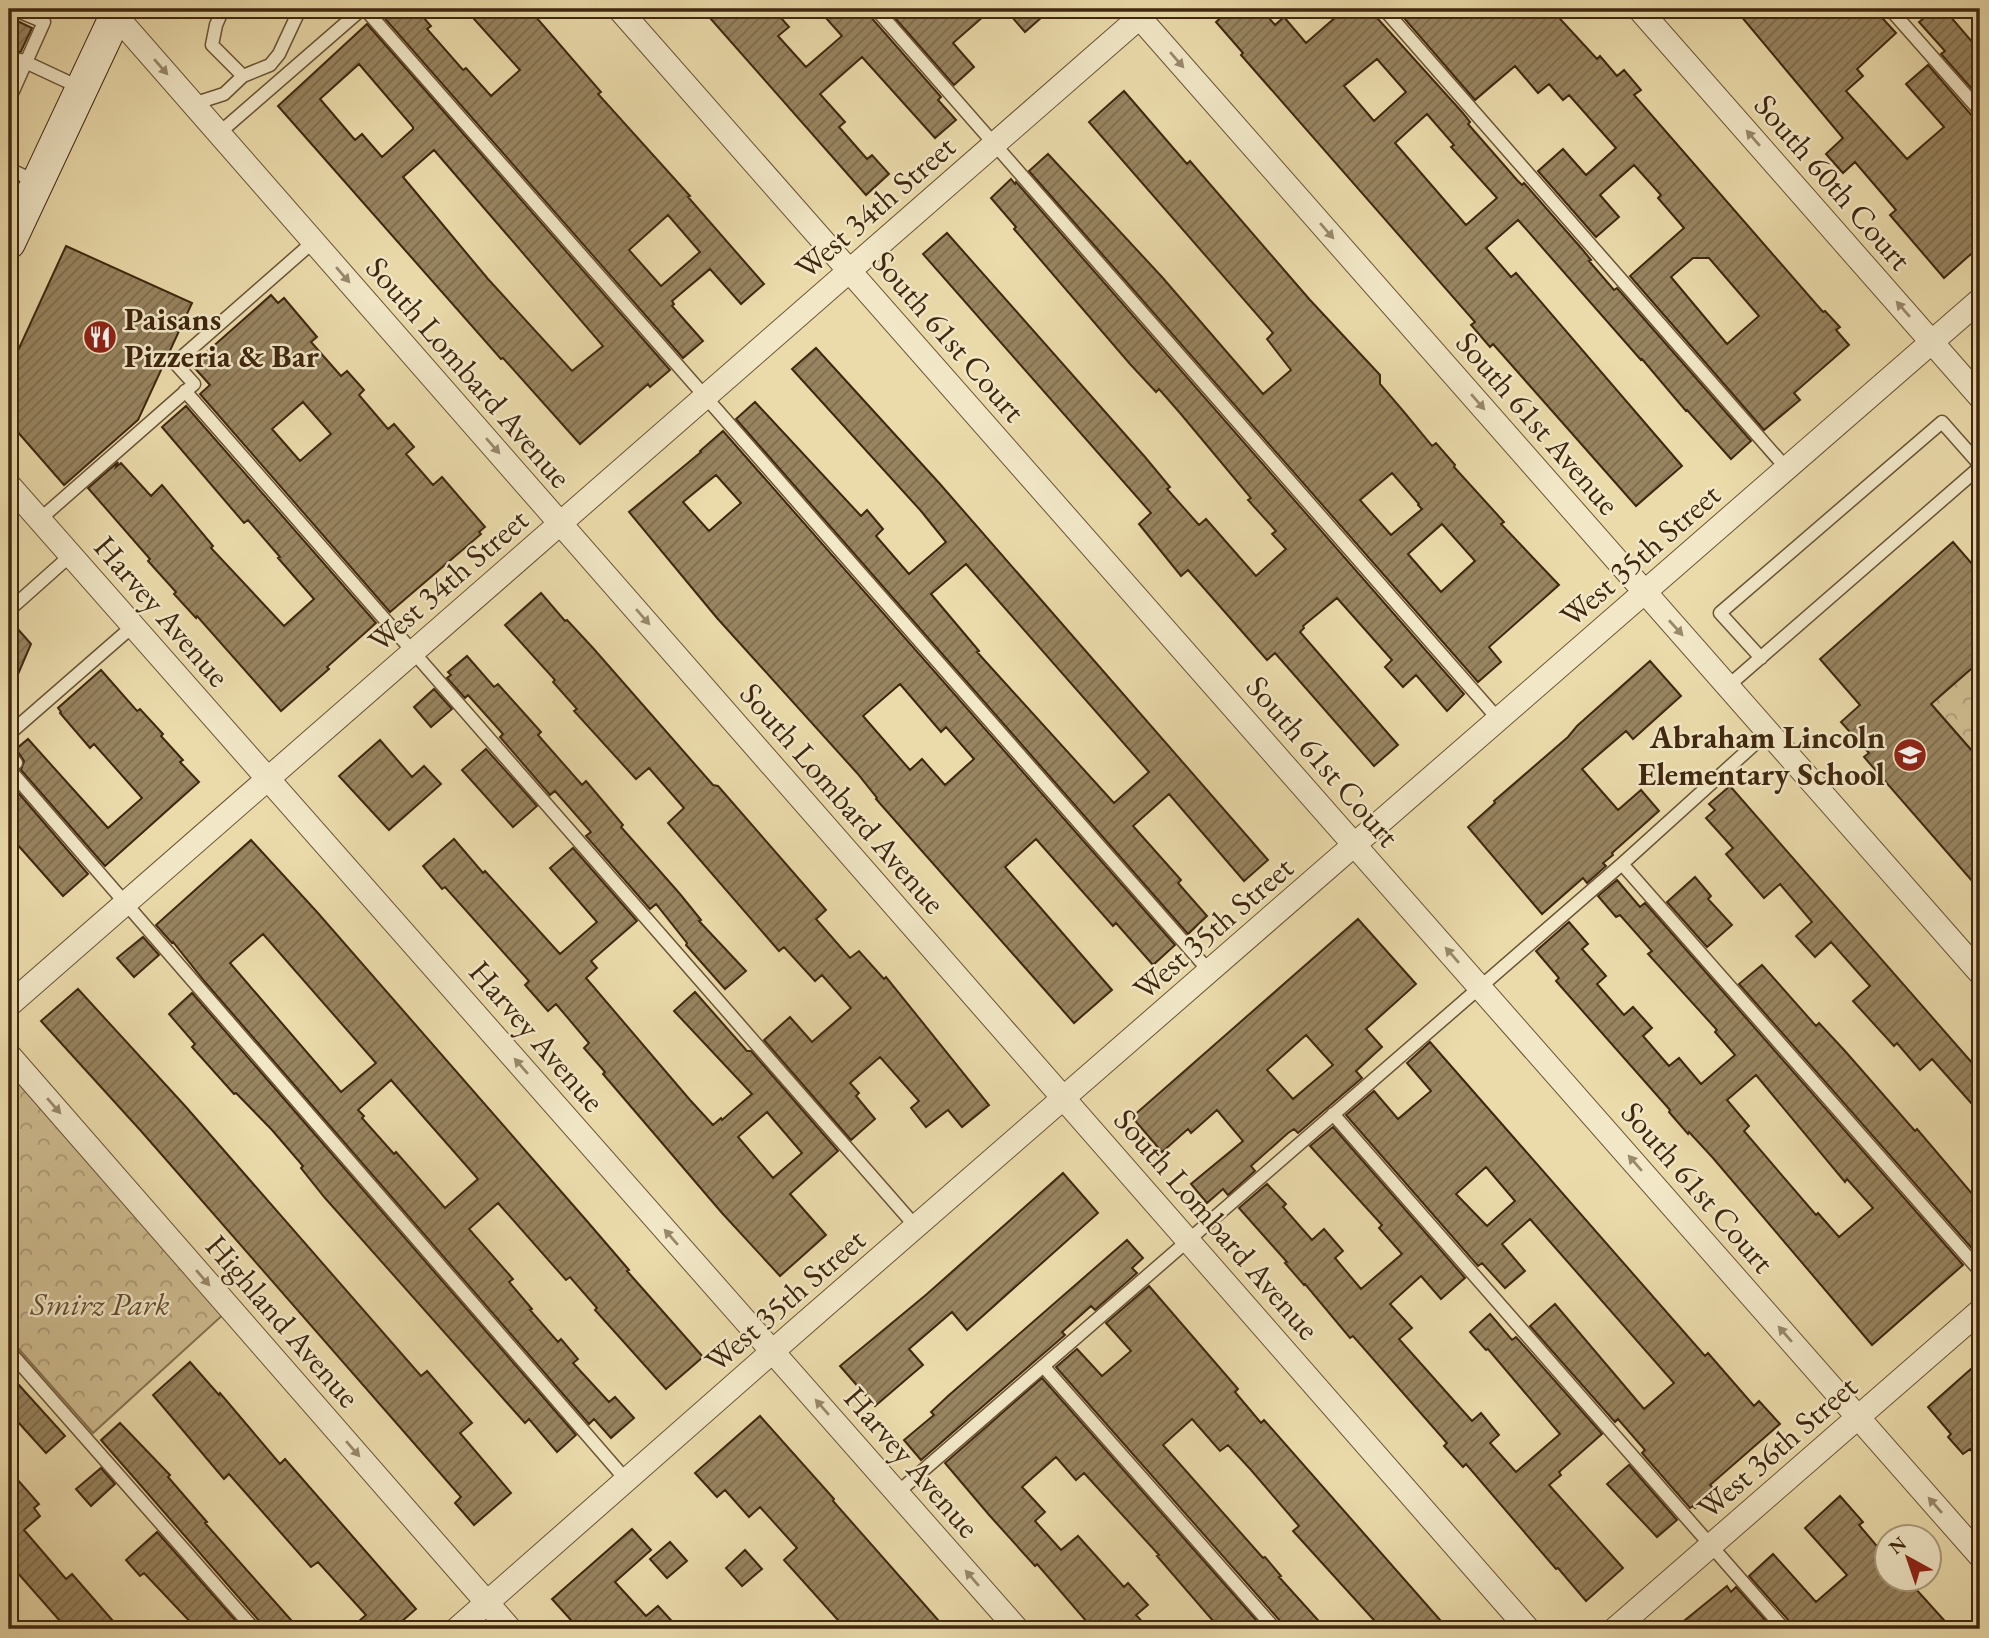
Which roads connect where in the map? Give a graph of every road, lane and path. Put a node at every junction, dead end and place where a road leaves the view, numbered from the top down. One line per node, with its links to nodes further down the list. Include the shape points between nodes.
1 (13, 9): 12 (lane, via 44,22)
2 (223, 9): 13 (lane, via 212,45)
3 (300, 9): 13 (lane, via 270,65)
4 (364, 9): 18 (lane); 28 (lane)
5 (619, 9): 24 (street, South 61st Court)
6 (876, 9): 19 (lane)
7 (1384, 9): 31 (lane)
8 (1639, 9): 26 (street, South 60th Court, one-way to 8)
9 (1890, 9): 17 (lane)
10 (115, 11): 14 (main road); 16 (street, South Lombard Avenue, one-way to 16)
11 (1140, 12): 19 (street, West 34th Street); 36 (street, South 61st Avenue, one-way to 36)
12 (24, 62): 14 (lane); 15 (lane)
13 (243, 76): 16 (lane, via 224,94)
14 (81, 89): 21 (main road)
15 (10, 95)
16 (193, 104): 18 (street, South Lombard Avenue)
17 (1980, 111)
18 (218, 134): 22 (street, South Lombard Avenue)
19 (996, 143): 24 (street, West 34th Street); 42 (lane)
20 (9, 169): 21 (lane)
21 (38, 183): 23 (main road)
22 (313, 242): 27 (lane, via 174,363 194,384); 34 (street, South Lombard Avenue, one-way to 34)
23 (9, 243)
24 (849, 271): 28 (street, West 34th Street); 48 (street, South 61st Court)
25 (1980, 300): 26 (street, West 35th Street)
26 (1932, 342): 29 (street, South 60th Court); 31 (street, West 35th Street)
27 (185, 391): 33 (lane); 39 (lane)
28 (705, 397): 34 (street, West 34th Street); 51 (lane)
29 (1980, 397)
30 (1980, 466): 40 (lane); 40 (lane, via 1942,422 1720,612)
31 (1787, 469): 36 (street, West 35th Street)
32 (9, 485): 33 (street, Harvey Avenue)
33 (39, 520): 35 (street, Harvey Avenue)
34 (560, 523): 39 (street, West 34th Street); 56 (street, South Lombard Avenue, one-way to 56)
35 (71, 555): 37 (lane, via 16,604); 38 (street, Harvey Avenue)
36 (1646, 592): 41 (street, South 61st Avenue, one-way to 41); 42 (street, West 35th Street)
37 (9, 596)
38 (133, 626): 44 (lane); 47 (street, Harvey Avenue)
39 (414, 651): 47 (street, West 34th Street); 58 (lane)
40 (1761, 658): 41 (lane)
41 (1728, 686): 43 (street, South 61st Avenue)
42 (1499, 720): 48 (street, West 35th Street)
43 (1768, 732): 49 (lane); 52 (street, South 61st Avenue)
44 (9, 734)
45 (9, 754): 46 (lane, via 16,763)
46 (9, 769): 50 (lane)
47 (268, 779): 50 (street, West 34th Street); 63 (street, Harvey Avenue, one-way to 47)
48 (1355, 845): 51 (street, West 35th Street); 53 (street, South 61st Court, one-way to 48)
49 (1622, 864): 53 (lane); 60 (lane)
50 (125, 904): 54 (street, West 34th Street); 66 (lane)
51 (1210, 972): 56 (street, West 35th Street)
52 (1980, 973)
53 (1479, 986): 57 (lane); 65 (street, South 61st Court, one-way to 53)
54 (9, 1005)
55 (9, 1055): 70 (street, Highland Avenue, one-way to 70)
56 (1066, 1098): 58 (street, West 35th Street); 59 (street, South Lombard Avenue)
57 (1333, 1115): 59 (lane); 68 (lane)
58 (917, 1228): 63 (street, West 35th Street)
59 (1189, 1241): 64 (lane); 76 (street, South Lombard Avenue)
60 (1980, 1271)
61 (1980, 1311): 65 (street, West 36th Street)
62 (9, 1351): 71 (lane)
63 (773, 1352): 66 (street, West 35th Street); 67 (street, Harvey Avenue, one-way to 63)
64 (1044, 1367): 67 (lane); 75 (lane)
65 (1859, 1418): 68 (street, West 36th Street); 69 (street, South 61st Court, one-way to 65)
66 (627, 1481): 70 (street, West 35th Street)
67 (897, 1493): 74 (street, Harvey Avenue, one-way to 67)
68 (1711, 1546): 77 (street, West 36th Street); 78 (lane)
69 (1980, 1556)
70 (487, 1603): 72 (street, West 35th Street); 73 (street, Highland Avenue)
71 (254, 1629)
72 (457, 1629)
73 (510, 1629)
74 (1017, 1629)
75 (1275, 1629)
76 (1528, 1629)
77 (1615, 1629)
78 (1784, 1629)

